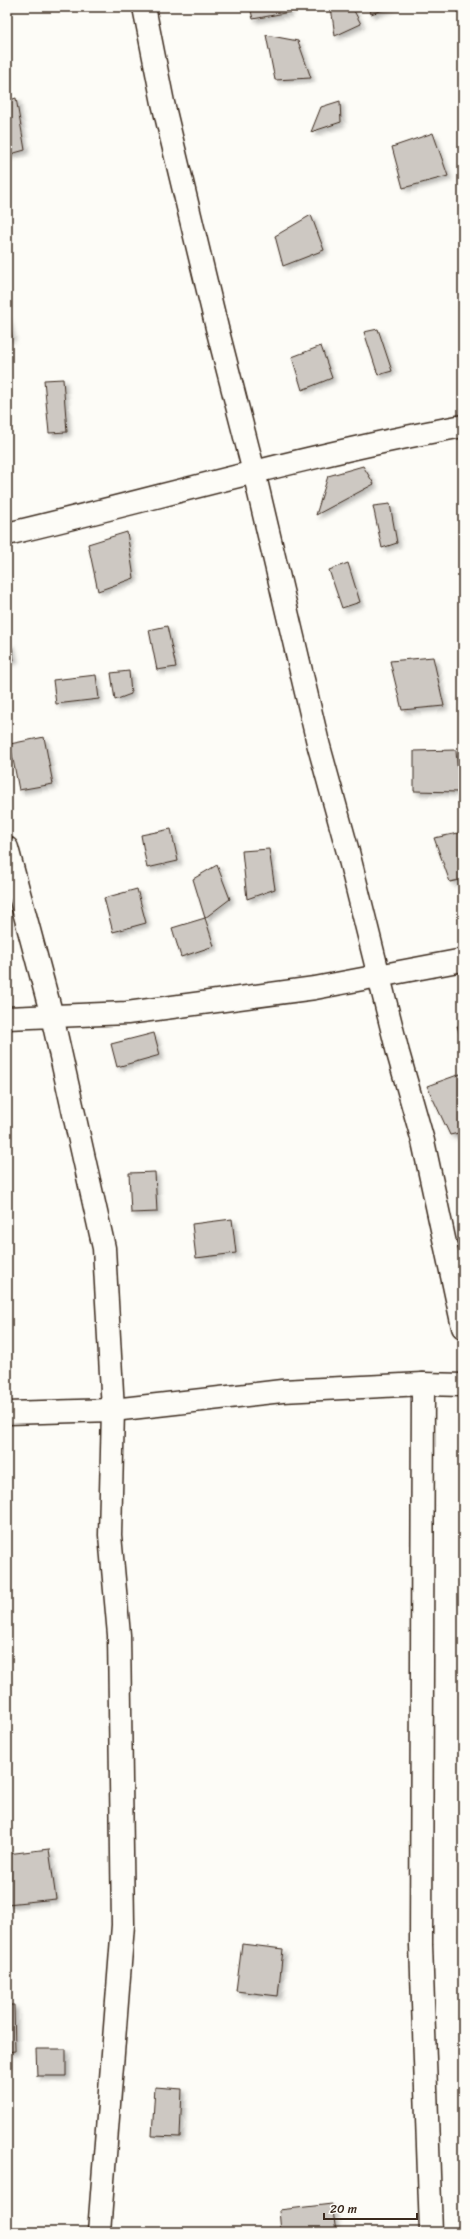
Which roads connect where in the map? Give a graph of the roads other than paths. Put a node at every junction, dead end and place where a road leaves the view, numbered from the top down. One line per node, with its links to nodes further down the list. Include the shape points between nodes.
1 (144, 7): 3 (street, via 163,103)
2 (463, 426): 3 (street)
3 (254, 472): 4 (street); 7 (street, via 318,743)
4 (7, 534)
5 (7, 848): 8 (street)
6 (463, 960): 7 (street)
7 (380, 977): 8 (street, via 127,1013); 10 (street, via 423,1142)
8 (52, 1016): 9 (street); 13 (street, via 104,1248)
9 (7, 1018)
10 (463, 1327)
11 (423, 1384): 12 (street); 13 (street, via 282,1391); 16 (street, via 421,1945)
12 (463, 1385)
13 (113, 1410): 14 (street); 15 (street, via 110,1535 119,1635 123,1925)
14 (7, 1413)
15 (99, 2232)
16 (431, 2232)

